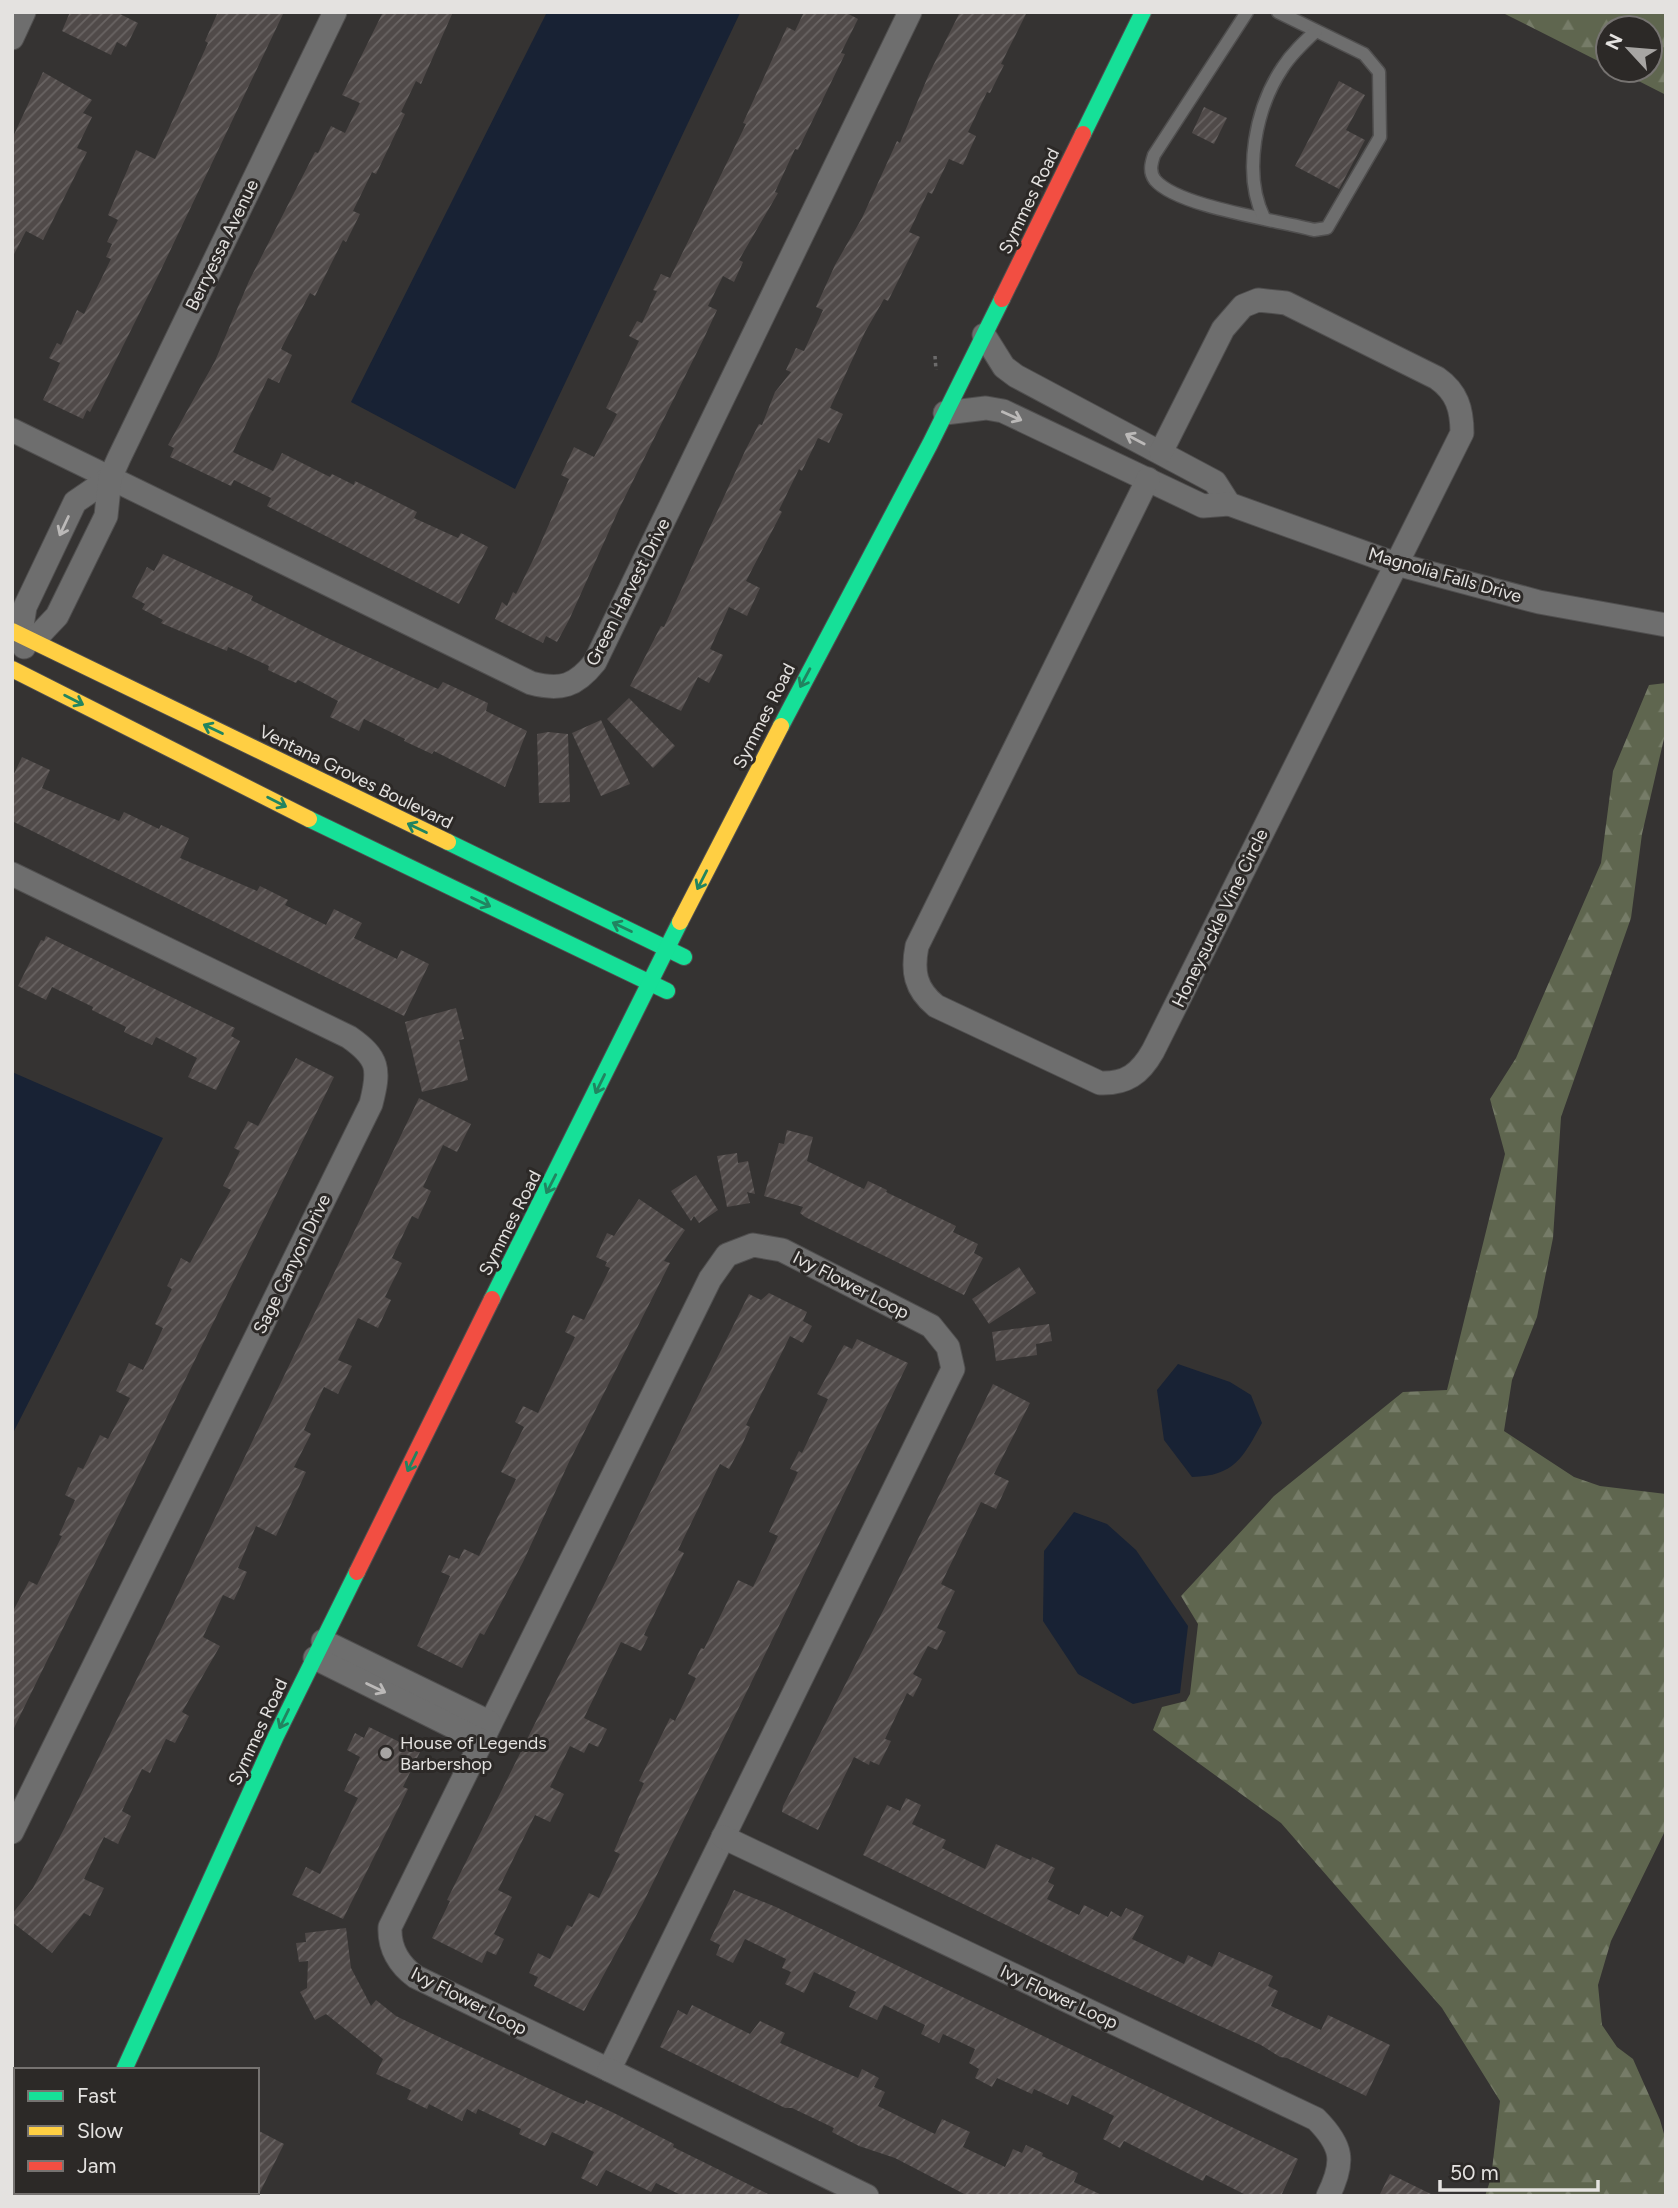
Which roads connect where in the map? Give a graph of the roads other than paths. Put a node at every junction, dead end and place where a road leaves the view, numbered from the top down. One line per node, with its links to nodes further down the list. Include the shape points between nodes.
1 (24, 12): 8 (street)
2 (335, 12): 15 (street, Berryessa Avenue)
3 (910, 12): 15 (street, Green Harvest Drive, via 595,662 568,687 531,683)
4 (1143, 12): 10 (street, Symmes Road)
5 (1247, 12): 9 (lane, via 1154,155 1150,169 1156,180 1186,200)
6 (1278, 12): 7 (lane)
7 (1317, 31): 9 (lane, via 1282,67 1259,129 1254,181); 9 (lane, via 1364,54 1379,72 1380,137 1327,228 1314,230)
8 (12, 38)
9 (1264, 218)
10 (984, 335): 11 (street, Symmes Road); 14 (street, one-way to 10, via 1016,376 1004,367)
11 (945, 413): 13 (street, Symmes Road); 16 (street, Magnolia Falls Drive, one-way to 16, via 985,408 1003,411)
12 (12, 430): 15 (street, Green Harvest Drive)
13 (930, 444): 22 (street, Symmes Road); 24 (street, Symmes Road, one-way to 24)
14 (1161, 452): 17 (street, via 1215,482); 18 (street, Honeysuckle Vine Circle, via 1231,317 1258,300 1286,303 1437,378 1456,398 1462,433)
15 (110, 478): 20 (street, Berryessa Avenue, one-way to 20, via 75,502 25,607); 20 (street, Berryessa Avenue, via 106,516 57,615 39,635)
16 (1147, 480): 17 (street, Magnolia Falls Drive, via 1203,506); 18 (street, Honeysuckle Vine Circle, via 917,946 913,966 917,985 936,1006 1087,1079 1115,1084 1144,1068)
17 (1229, 504): 18 (street, Magnolia Falls Drive)
18 (1396, 564): 19 (street, Magnolia Falls Drive, via 1539,602)
19 (1666, 625)
20 (20, 635): 21 (street, Berryessa Avenue); 24 (street, Ventana Groves Boulevard, one-way to 20)
21 (12, 670): 25 (street, Ventana Groves Boulevard, one-way to 25, via 355,842)
22 (739, 845)
23 (12, 874): 28 (street, Sage Canyon Drive, via 349,1037 369,1051 376,1067 370,1104)
24 (667, 949): 25 (street, Symmes Road); 25 (street, Ventana Groves Boulevard, via 676,974)
25 (649, 982): 26 (street, Symmes Road, one-way to 26)
26 (333, 1656): 27 (street); 31 (street, Symmes Road, one-way to 31, via 276,1736)
27 (485, 1731): 30 (street, Ivy Flower Loop, via 718,1265 740,1248 782,1250 931,1326 948,1347 953,1369); 33 (street, Ivy Flower Loop, via 393,1918 392,1949 416,1978)
28 (12, 1832)
29 (249, 1836): 31 (street, Symmes Road)
30 (723, 1837): 33 (street, Ivy Flower Loop); 35 (street, Ivy Flower Loop, via 1316,2119 1335,2138 1340,2171)
31 (144, 2029): 32 (street, Symmes Road)
32 (125, 2068)
33 (609, 2070): 34 (street, Ivy Flower Loop)
34 (867, 2196)
35 (1328, 2196)

